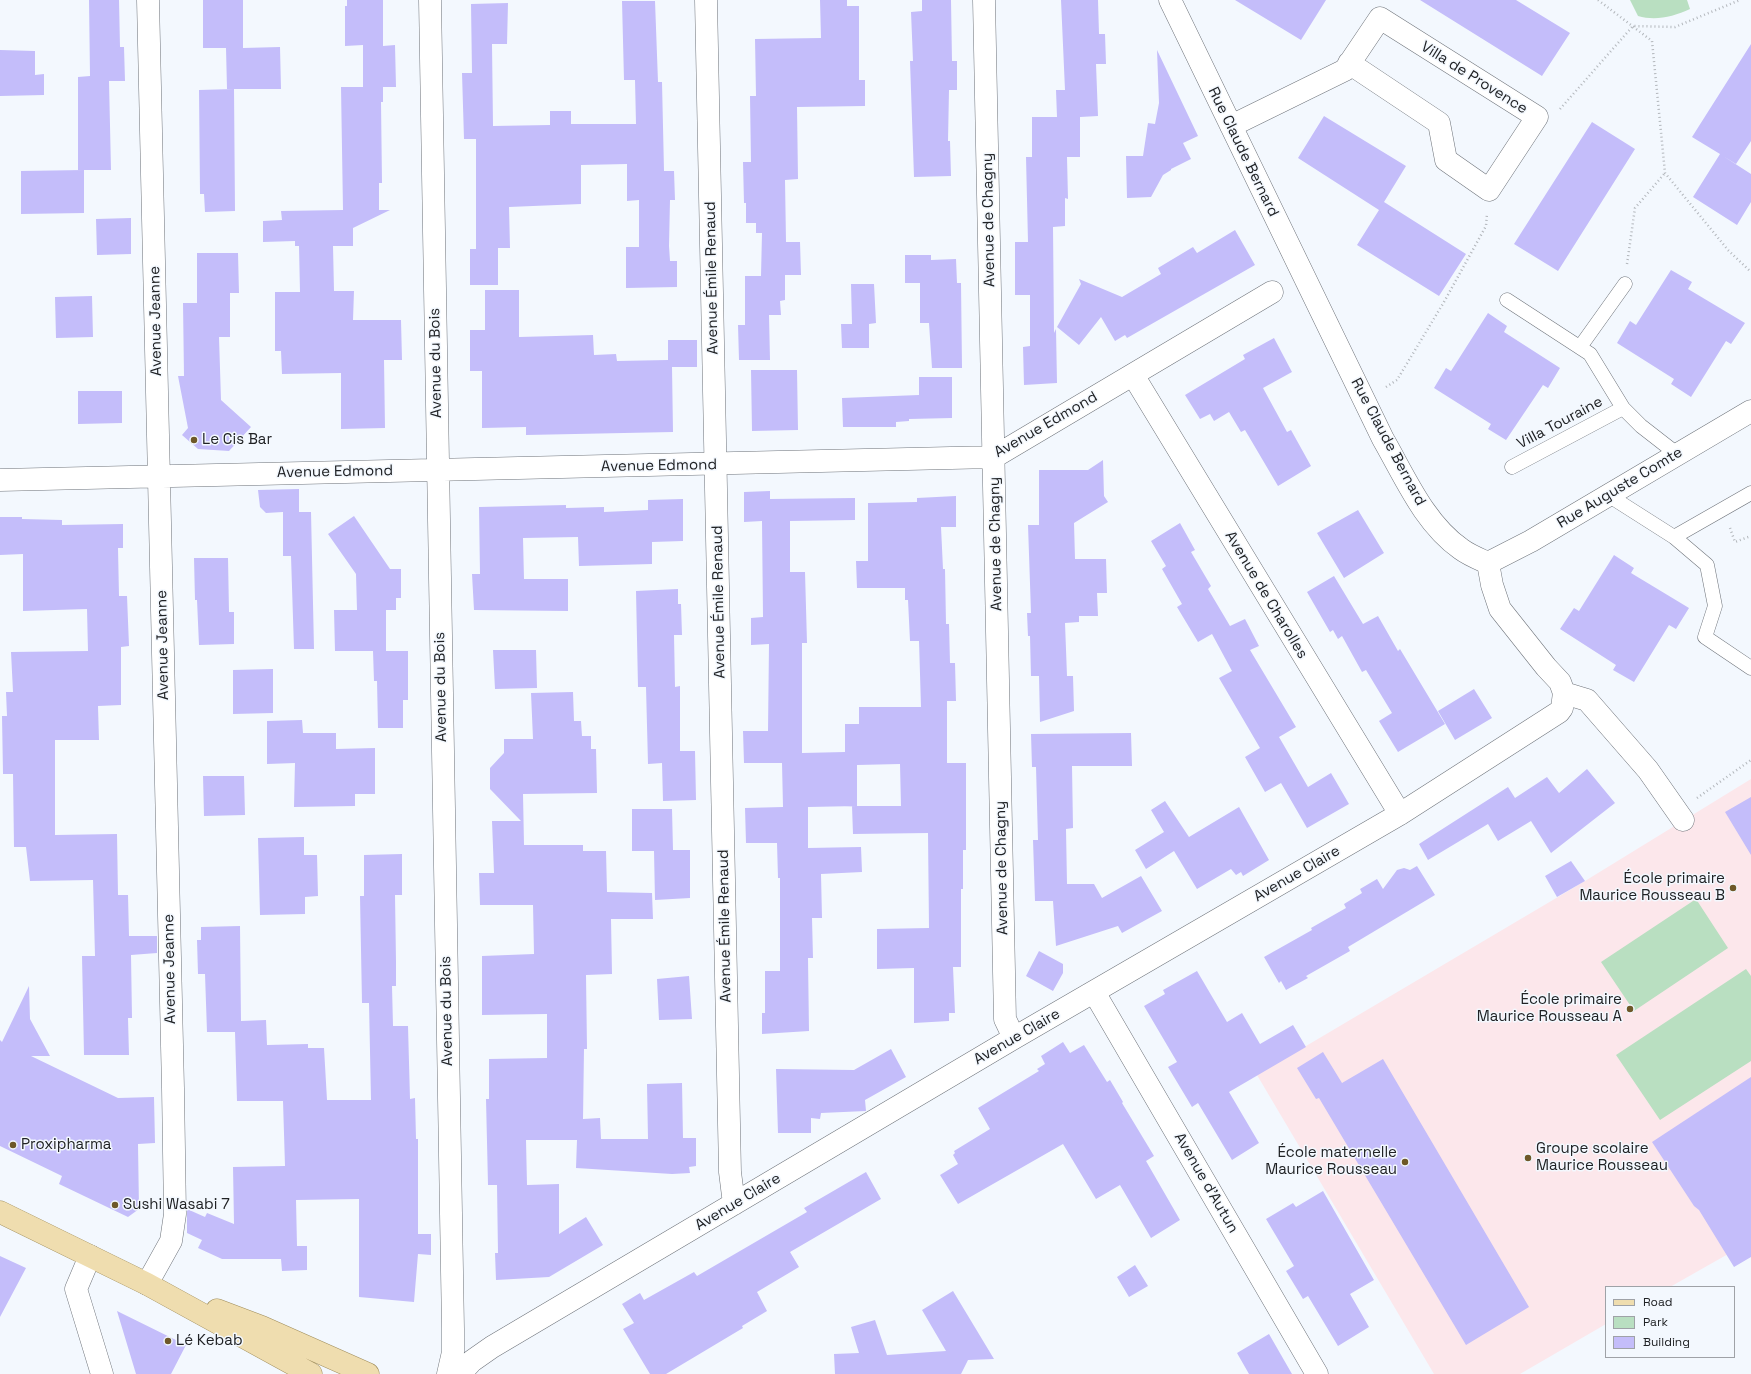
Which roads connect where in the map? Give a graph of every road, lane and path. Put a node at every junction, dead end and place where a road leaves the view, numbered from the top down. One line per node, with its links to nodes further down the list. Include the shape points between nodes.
1 (148, 0): 28 (street, Avenue Jeanne)
2 (430, 0): 27 (street, Avenue du Bois)
3 (706, 0): 25 (street, Avenue Émile Renaud)
4 (984, 0): 24 (street, Avenue de Chagny)
5 (1170, 0): 11 (street, Rue Claude Bernard)
6 (1598, 0): 8 (path)
7 (1740, 0): 8 (path, via 1675,27)
8 (1633, 26): 10 (path, via 1556,114); 12 (path, via 1652,42)
9 (1349, 64): 10 (street, Villa de Provence, via 1380,18); 11 (street, Villa de Provence, via 1345,70); 13 (street, via 1439,123 1446,160)
10 (1537, 117): 13 (street, Villa de Provence)
11 (1231, 126): 20 (street, Rue Claude Bernard)
12 (1666, 173): 14 (path, via 1728,250); 15 (path, via 1635,208)
13 (1490, 190): 20 (path, via 1486,226 1444,302 1397,380)
14 (1751, 272)
15 (1625, 284): 18 (lane)
16 (1272, 292): 19 (street, Avenue Edmond)
17 (1507, 300): 18 (lane, Villa Touraine)
18 (1580, 348): 21 (lane, Villa Touraine, via 1590,354)
19 (1133, 375): 24 (street, Avenue Edmond); 39 (street, Avenue de Charolles)
20 (1365, 402): 35 (street, Rue Claude Bernard, via 1422,507 1440,530 1461,549)
21 (1623, 408): 23 (lane, Villa Touraine, via 1641,426); 26 (lane, Villa Touraine)
22 (1751, 410): 23 (street, Rue Auguste Comte)
23 (1677, 454): 31 (street, Rue Auguste Comte)
24 (994, 457): 25 (street, Avenue Edmond); 42 (street, Avenue de Chagny, via 1006,1019)
25 (717, 465): 27 (street, Avenue Edmond); 43 (street, Avenue Émile Renaud, via 730,1172)
26 (1512, 467)
27 (438, 470): 28 (street, Avenue Edmond); 50 (street, Avenue du Bois, via 453,1328 453,1352)
28 (160, 476): 29 (street, Avenue Edmond); 46 (street, Avenue Jeanne, via 174,1214 172,1240)
29 (0, 480)
30 (1751, 493): 32 (lane)
31 (1608, 495): 34 (lane); 35 (street, Rue Auguste Comte)
32 (1724, 509): 33 (path, via 1735,542); 34 (lane)
33 (1751, 536)
34 (1674, 537): 36 (lane, via 1707,565 1715,606 1705,637)
35 (1488, 563): 37 (street, via 1500,609 1560,682)
36 (1751, 668)
37 (1564, 693): 39 (street, Avenue Claire, via 1559,712); 40 (street, via 1587,700 1648,770)
38 (1751, 760): 40 (path)
39 (1400, 814): 41 (street, Avenue Claire)
40 (1680, 816)
41 (1094, 992): 42 (street, Avenue Claire); 52 (street, Avenue d'Autun)
42 (1014, 1038): 43 (street, Avenue Claire)
43 (734, 1204): 51 (street, Avenue Claire, via 492,1346)
44 (0, 1212): 45 (main road)
45 (90, 1256): 46 (main road); 47 (street, via 76,1289)
46 (147, 1284): 48 (main road); 49 (main road, via 262,1327)
47 (102, 1374)
48 (311, 1374)
49 (368, 1374)
50 (448, 1374)
51 (460, 1374)
52 (1318, 1374)

